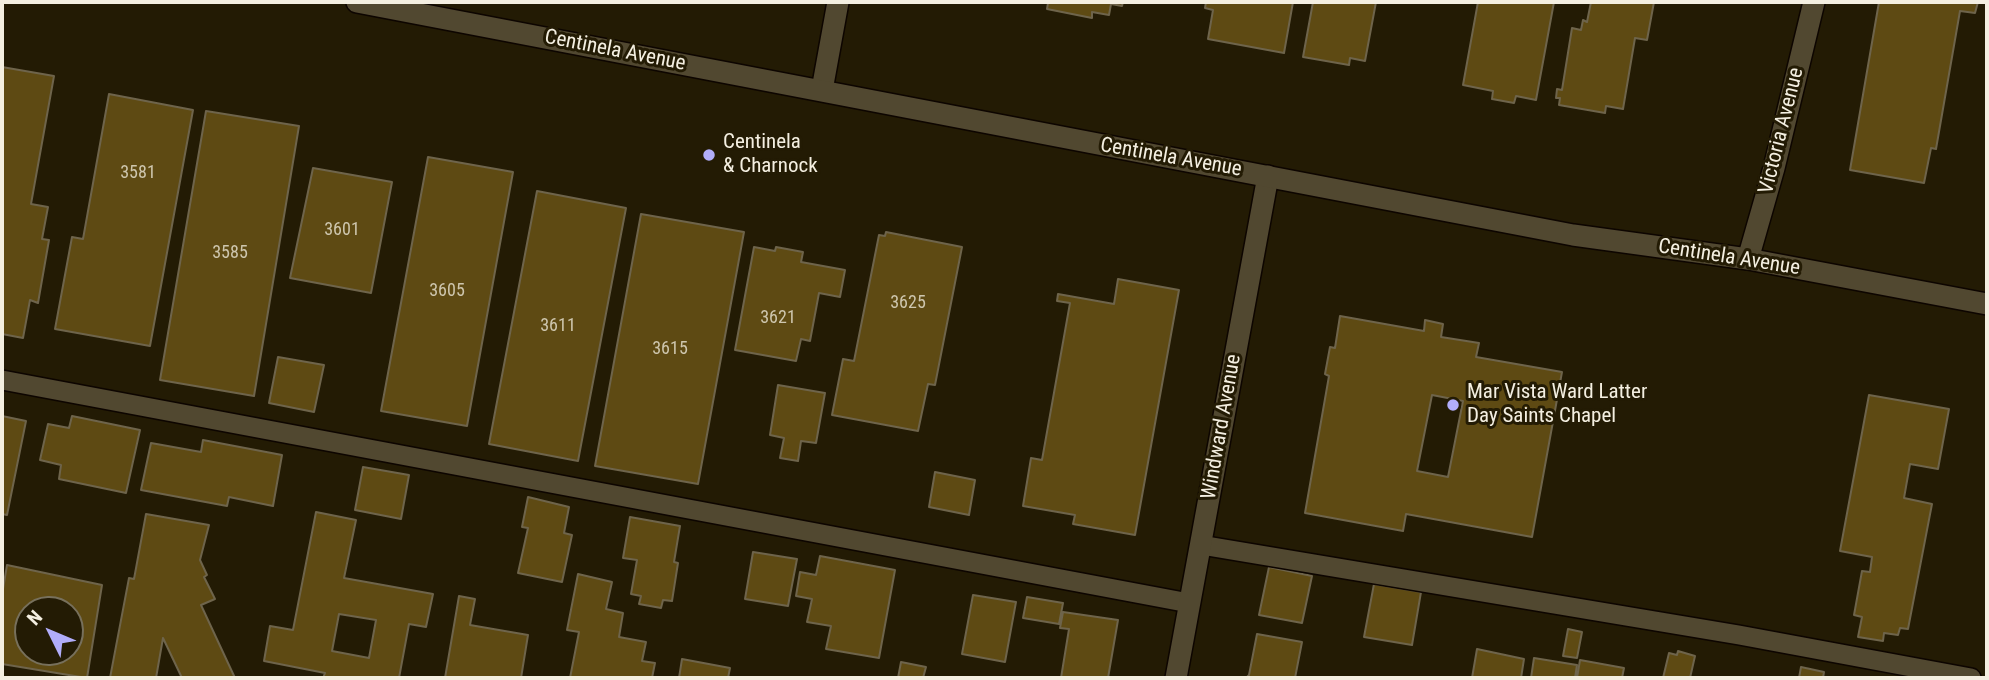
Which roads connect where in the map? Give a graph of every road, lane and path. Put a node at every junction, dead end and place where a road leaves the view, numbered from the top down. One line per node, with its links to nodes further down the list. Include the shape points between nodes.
1 (357, 2): 4 (main road, Centinela Avenue)
2 (838, 2): 4 (main road)
3 (1814, 2): 6 (main road, Victoria Avenue)
4 (822, 90): 5 (main road, Centinela Avenue)
5 (1268, 176): 6 (main road, Centinela Avenue, via 1573,235); 9 (main road, Windward Avenue)
6 (1748, 259): 7 (main road, Centinela Avenue)
7 (1987, 304)
8 (2, 380): 10 (lane)
9 (1201, 545): 10 (main road, Windward Avenue); 12 (lane)
10 (1189, 603): 11 (main road, Windward Avenue)
11 (1176, 678)
12 (1971, 678)

